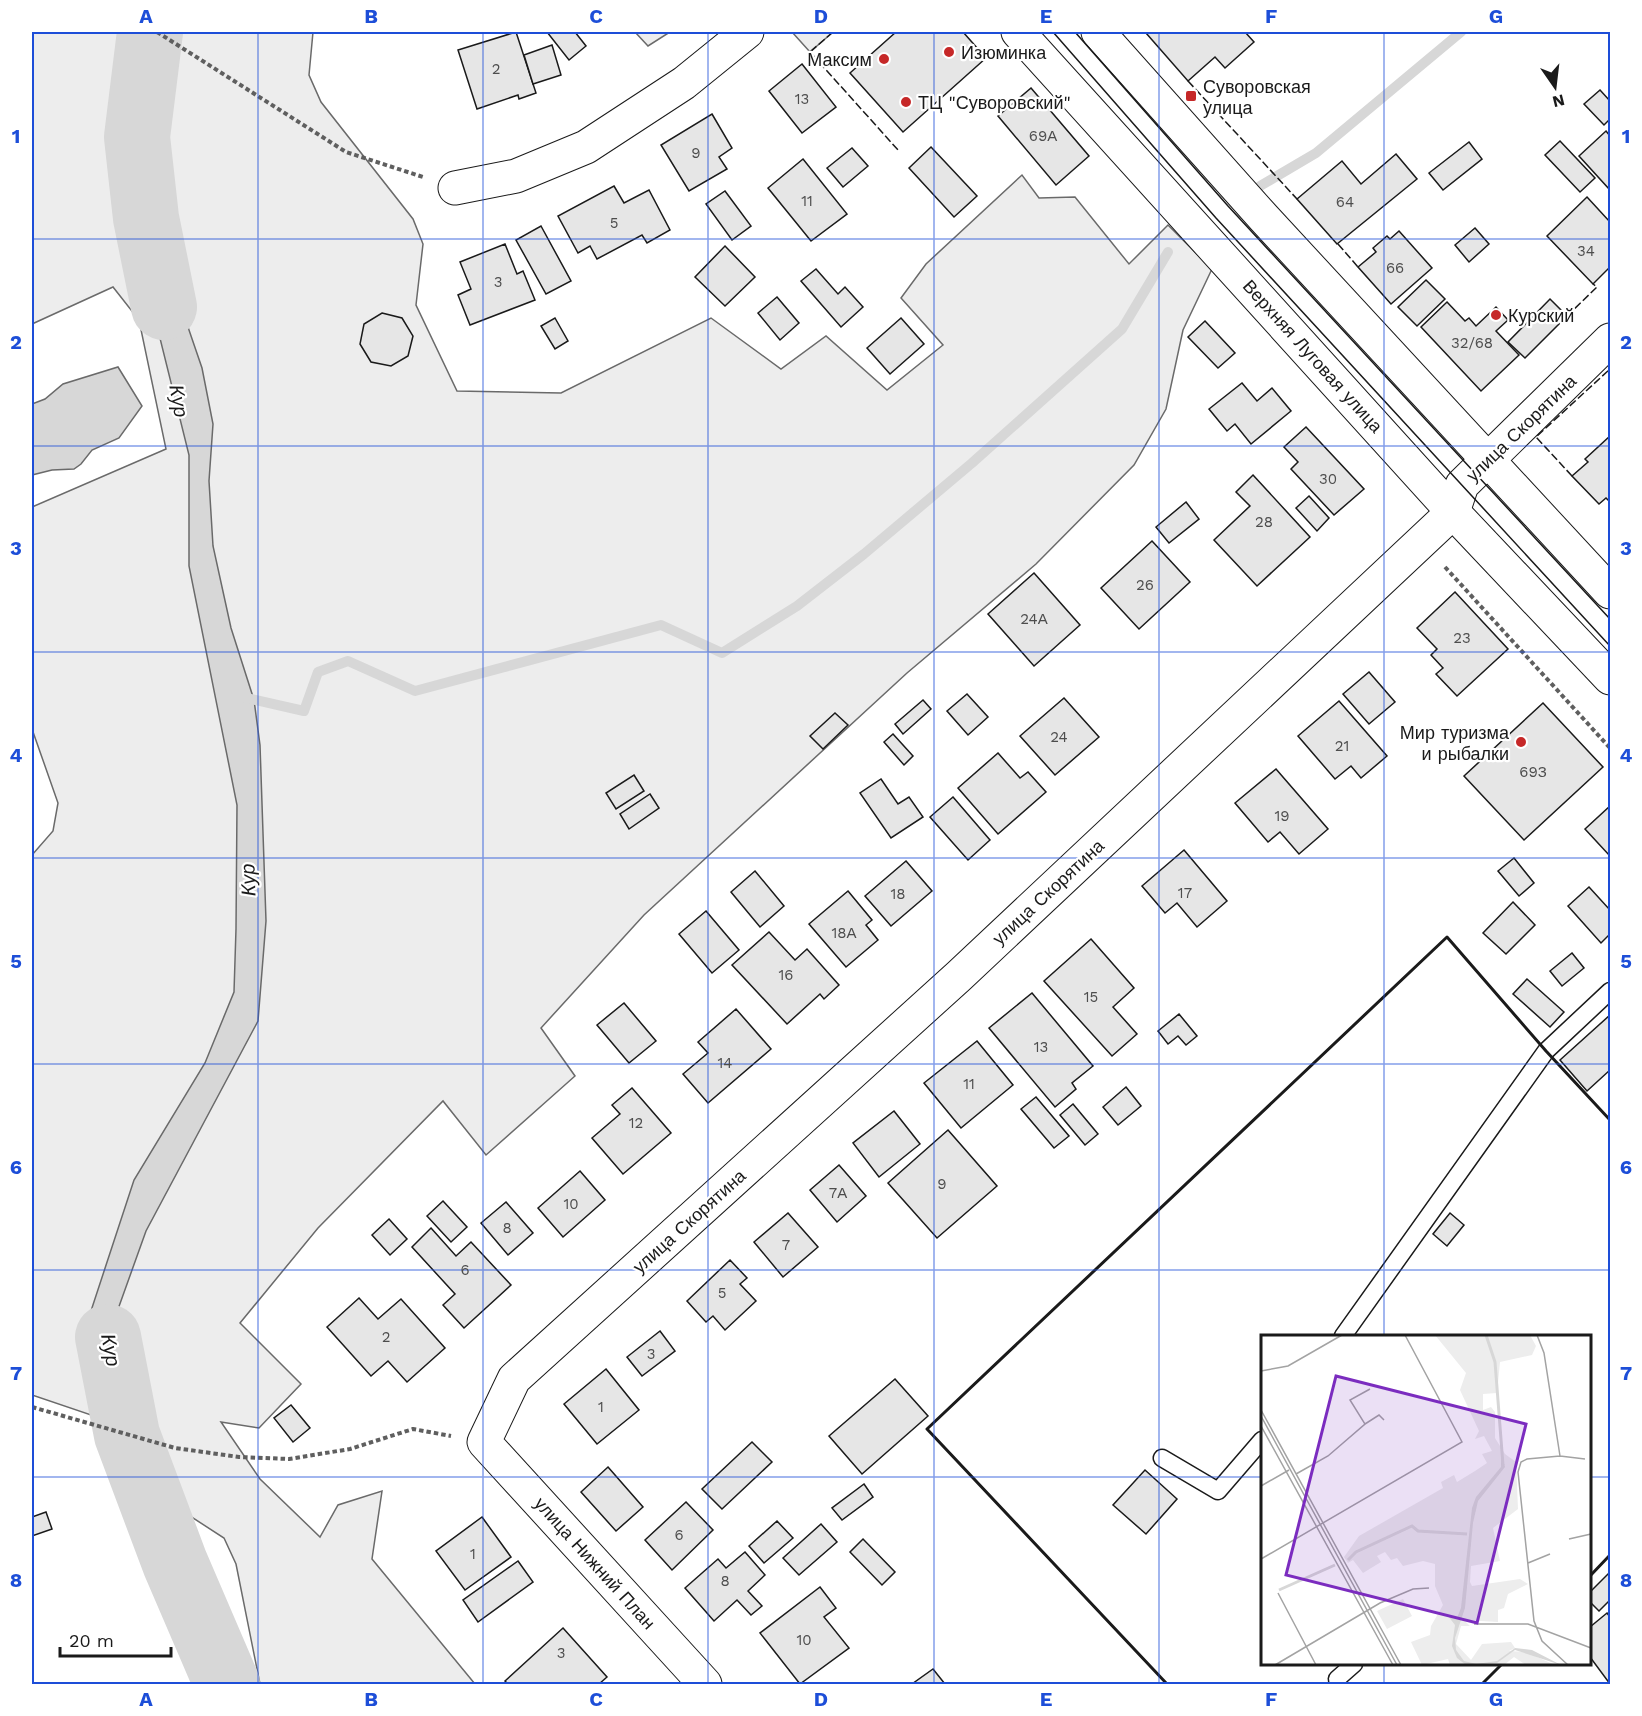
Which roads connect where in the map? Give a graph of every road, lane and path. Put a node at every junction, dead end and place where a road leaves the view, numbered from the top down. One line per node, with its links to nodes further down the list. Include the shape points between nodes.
1 (157, 32): 5 (path, via 346,152)
2 (747, 32): 5 (street, via 684,83 586,147 516,176)
3 (1018, 32): 8 (street, Верхняя Луговая улица)
4 (1098, 32): 7 (street, via 1264,218)
5 (455, 188)
6 (1611, 340): 7 (street, улица Скорятина)
7 (1489, 459): 8 (street, улица Скорятина, via 1462,485); 10 (street)
8 (1453, 512): 9 (street, улица Скорятина); 11 (street, Верхняя Луговая улица)
9 (1421, 542): 12 (path); 16 (street, улица Скорятина, via 959,976 514,1379)
10 (1611, 592)
11 (1611, 678)
12 (1611, 748)
13 (1611, 991): 14 (lane, via 1546,1051)
14 (1344, 1335)
15 (32, 1407): 16 (path, via 175,1448 239,1457 289,1459 351,1449 413,1429)
16 (484, 1442): 21 (street, улица Нижний План)
17 (1261, 1442): 18 (lane, via 1218,1491)
18 (1162, 1458)
19 (1353, 1665): 20 (lane)
20 (1337, 1679)
21 (705, 1684)

